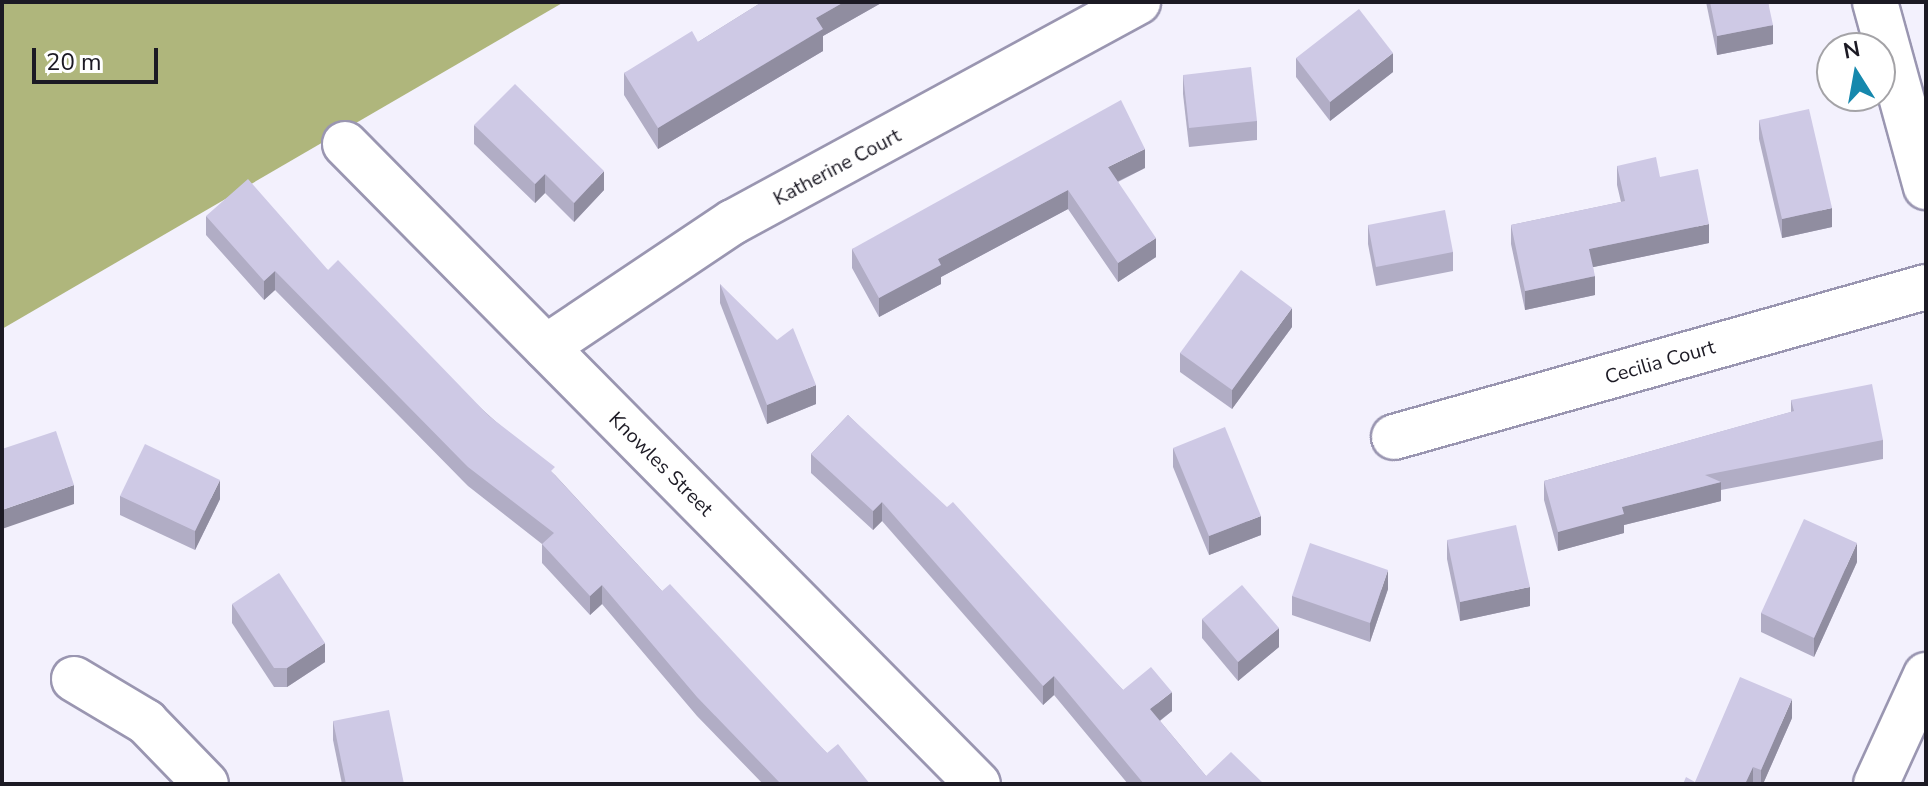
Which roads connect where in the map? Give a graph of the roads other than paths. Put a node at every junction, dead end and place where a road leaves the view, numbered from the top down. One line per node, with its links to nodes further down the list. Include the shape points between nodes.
1 (1138, 2): 6 (street, Katherine Court, via 733,222)
2 (1875, 2): 4 (street)
3 (345, 144): 6 (street, Knowles Street)
4 (1926, 187)
5 (1926, 287): 7 (street, Cecilia Court)
6 (546, 347): 11 (street, Knowles Street)
7 (1394, 437)
8 (1926, 675): 12 (street)
9 (74, 679): 10 (street, via 146,722)
10 (206, 784)
11 (978, 784)
12 (1876, 784)

